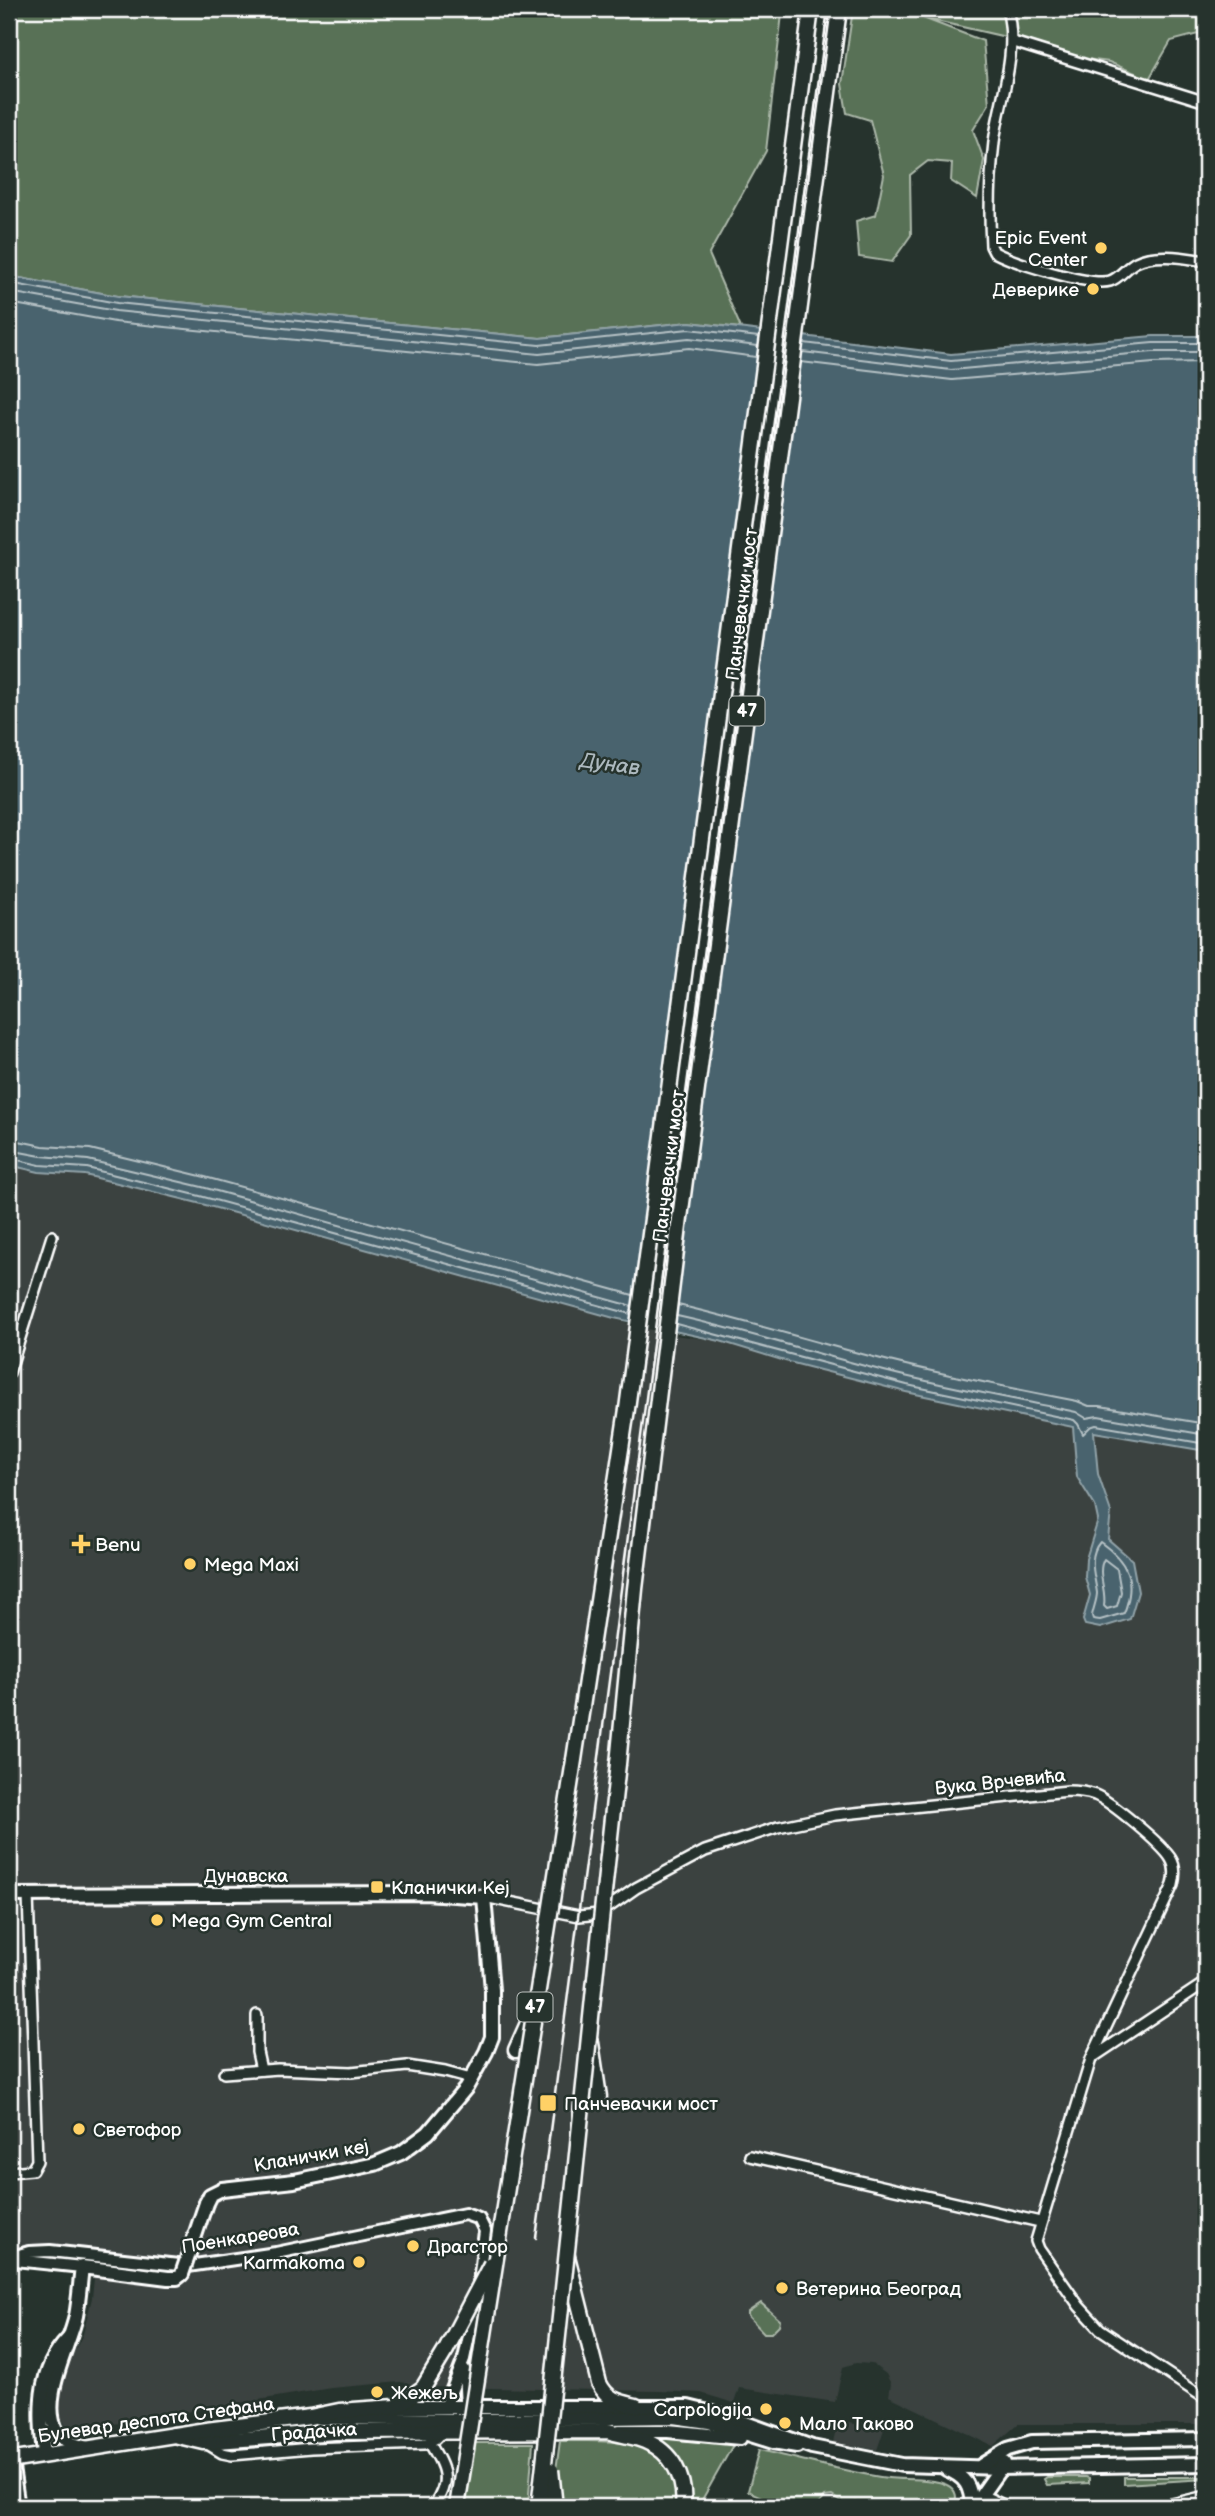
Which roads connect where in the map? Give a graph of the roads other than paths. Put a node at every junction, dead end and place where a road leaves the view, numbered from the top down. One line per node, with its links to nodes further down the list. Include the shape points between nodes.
1 (811, 9): 13 (main road, Панчевачки мост / 47, bridge, via 627,1409)
2 (839, 9): 15 (main road, Панчевачки мост / 47, bridge, via 656,1413)
3 (1007, 9): 4 (street)
4 (1013, 42): 5 (street); 6 (street, via 991,173 994,251 1098,282 1110,281 1144,258)
5 (1206, 102)
6 (1206, 261)
7 (52, 1236): 8 (street)
8 (9, 1373)
9 (9, 1895): 10 (main road, Дунавска)
10 (28, 1895): 11 (main road, Дунавска, via 425,1893); 23 (street, via 37,2161 32,2170)
11 (484, 1897): 17 (street, Вука Врчевића, via 579,1916 599,1914 705,1851 778,1827 835,1815 1042,1793 1089,1793 1110,1804 1164,1850 1175,1877); 20 (main road, Кланички кеј, via 494,2023 489,2045)
12 (1206, 1982): 17 (street)
13 (535, 2007): 16 (main road, bridge); 26 (main road, 47, bridge)
14 (257, 2015): 18 (street)
15 (590, 2031): 21 (main road, bridge); 25 (main road, 47, bridge)
16 (516, 2050)
17 (1090, 2059): 24 (street, Вука Врчевића)
18 (261, 2070): 19 (street); 20 (street, via 351,2072 407,2066)
19 (224, 2073)
20 (471, 2079): 29 (main road, Кланички кеј, bridge, via 428,2133 390,2159 210,2194)
21 (599, 2097)
22 (750, 2156): 24 (street)
23 (9, 2172)
24 (1040, 2222): 32 (street, Вука Врчевића, via 1036,2245 1089,2318)
25 (566, 2252): 33 (main road, bridge, via 595,2375 606,2395); 38 (main road, 47, bridge)
26 (497, 2254): 34 (main road, bridge, via 423,2388); 59 (main road, 47, bridge)
27 (9, 2258): 28 (street, Поенкареова); 31 (street, Поенкареова, via 50,2251 188,2266 465,2214 476,2216 483,2226 484,2242)
28 (82, 2267): 29 (main road, Поенкареова, via 168,2278); 30 (main road)
29 (182, 2274)
30 (68, 2339): 48 (main road, via 54,2385 53,2420 59,2434); 49 (main road, via 48,2367 42,2388)
31 (464, 2359): 35 (street); 36 (street)
32 (1206, 2399)
33 (636, 2406): 36 (main road, Булевар деспота Стефана); 47 (main road, Булевар деспота Стефана, via 707,2410)
34 (396, 2407): 35 (main road, Булевар деспота Стефана); 37 (main road, Булевар деспота Стефана)
35 (445, 2407): 36 (main road, Булевар деспота Стефана)
36 (466, 2408)
37 (310, 2417): 41 (main road, Булевар деспота Стефана); 42 (main road, Булевар деспота Стефана, via 673,2417 709,2422)
38 (549, 2419): 60 (main road, 47, bridge); 61 (main road, bridge)
39 (608, 2431): 40 (main road); 42 (main road); 62 (main road, via 649,2442 670,2459 682,2479)
40 (442, 2432): 44 (main road, via 306,2433); 45 (street)
41 (174, 2435): 44 (main road); 48 (main road, Булевар деспота Стефана)
42 (761, 2439): 47 (main road, Булевар деспота Стефана)
43 (1206, 2439): 46 (main road, Булевар деспота Стефана)
44 (204, 2442): 45 (street, Градачка, via 232,2455)
45 (429, 2442): 58 (street, via 441,2462 445,2484)
46 (1021, 2444): 53 (main road, Булевар деспота Стефана); 54 (main road)
47 (812, 2447): 52 (main road, Булевар деспота Стефана)
48 (87, 2448): 49 (main road, Булевар деспота Стефана)
49 (44, 2455): 50 (main road, Булевар деспота Стефана)
50 (10, 2461): 57 (main road)
51 (1206, 2464): 54 (main road, Булевар деспота Стефана)
52 (943, 2468): 53 (main road, Булевар деспота Стефана); 63 (main road, via 965,2479)
53 (975, 2468): 54 (main road, Булевар деспота Стефана)
54 (1001, 2468): 55 (main road)
55 (982, 2495): 63 (main road); 64 (street)
56 (1206, 2496): 65 (street)
57 (18, 2507)
58 (433, 2507)
59 (457, 2507)
60 (539, 2507)
61 (555, 2507)
62 (683, 2507)
63 (973, 2507)
64 (1008, 2507)
65 (1159, 2507)

